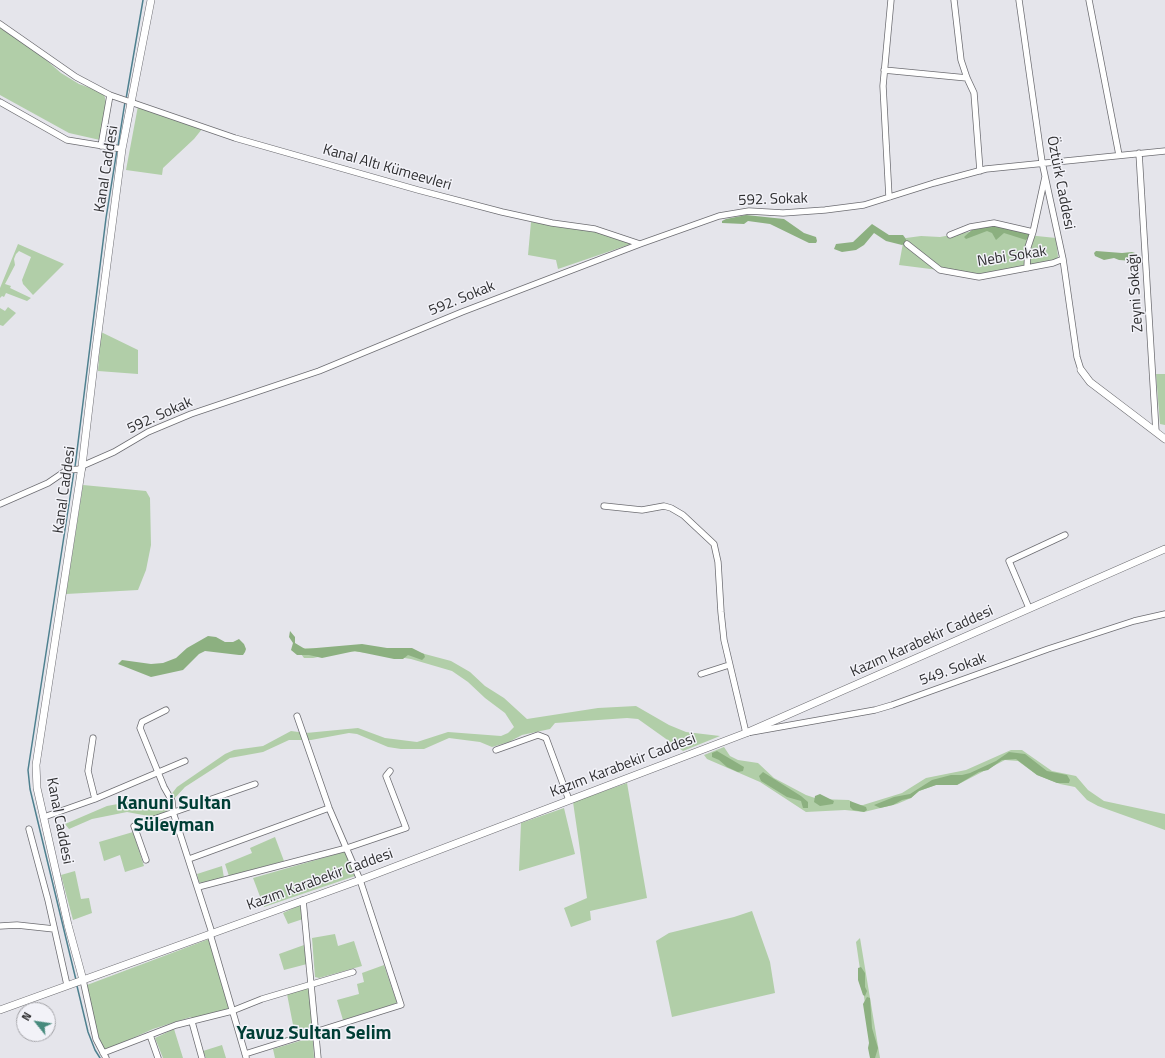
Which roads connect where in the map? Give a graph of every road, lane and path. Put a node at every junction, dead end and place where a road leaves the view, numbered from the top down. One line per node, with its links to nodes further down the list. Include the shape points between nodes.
1 (151, 0): 10 (street, Kanal Caddesi)
2 (891, 0): 7 (street)
3 (954, 0): 8 (street, via 961,60)
4 (1018, 0): 17 (street, Öztürk Caddesi)
5 (1089, 0): 16 (street)
6 (0, 24): 9 (street, Kanal Altı Kümeevleri, via 76,77)
7 (884, 70): 8 (street); 20 (street, via 883,109)
8 (967, 78): 18 (street, via 974,94)
9 (110, 95): 10 (street, Kanal Altı Kümeevleri); 12 (street)
10 (131, 101): 13 (street, Kanal Caddesi); 23 (street, Kanal Altı Kümeevleri, via 235,138 418,190 502,212 595,229)
11 (0, 102): 12 (street, via 60,137)
12 (102, 146): 13 (street)
13 (122, 149): 30 (street, Kanal Caddesi)
14 (1165, 151): 15 (street, 592. Sokak)
15 (1139, 153): 16 (street, 592. Sokak); 28 (street, Zeyni Sokağı)
16 (1120, 155): 17 (street, 592. Sokak)
17 (1042, 162): 18 (street, 592. Sokak); 19 (street, Öztürk Caddesi)
18 (980, 170): 20 (street, 592. Sokak)
19 (1045, 175): 21 (street); 25 (street, Öztürk Caddesi)
20 (888, 197): 23 (street, 592. Sokak, via 864,205 825,210 783,213 748,211 718,216)
21 (1033, 232): 22 (street, via 994,223 970,227); 26 (street, via 1028,248)
22 (950, 235)
23 (640, 244): 30 (street, 592. Sokak, via 462,312 319,371 191,414 148,432)
24 (907, 244): 26 (street, Nebi Sokak, via 940,270 979,277)
25 (1063, 259): 26 (street, Nebi Sokak); 27 (street, Öztürk Caddesi)
26 (1027, 268)
27 (1081, 370): 28 (street, via 1090,382)
28 (1156, 432): 29 (street)
29 (1165, 439)
30 (81, 468): 31 (street, 592. Sokak, via 64,471 48,483); 52 (street, Kanal Caddesi, via 36,765 37,788)
31 (0, 504)
32 (604, 506): 37 (street, via 642,510 664,506 671,508 712,540 716,548 721,612)
33 (1065, 535): 35 (street, via 1009,561)
34 (1165, 549): 35 (street, Kazım Karabekir Caddesi)
35 (1029, 608): 41 (street, Kazım Karabekir Caddesi)
36 (1165, 614): 41 (street, 549. Sokak, via 1134,621 1048,649 892,705)
37 (729, 665): 38 (street); 41 (street)
38 (701, 674)
39 (166, 710): 46 (street, via 142,722 140,726)
40 (297, 716): 50 (street)
41 (746, 733): 49 (street, Kazım Karabekir Caddesi)
42 (93, 738): 48 (street, via 88,771)
43 (496, 750): 49 (street, via 542,735 548,740)
44 (185, 761): 46 (street)
45 (390, 771): 54 (street, via 386,776 406,828)
46 (157, 772): 48 (street); 51 (street, via 172,801)
47 (255, 784): 51 (street)
48 (95, 799): 52 (street)
49 (569, 800): 57 (street, Kazım Karabekir Caddesi)
50 (329, 808): 54 (street); 55 (street)
51 (173, 812): 55 (street); 56 (street, via 134,826)
52 (44, 817): 64 (street, Kanal Caddesi)
53 (29, 829): 61 (street)
54 (346, 848): 57 (street); 58 (street)
55 (189, 859): 58 (street)
56 (146, 860)
57 (360, 880): 59 (street, Kazım Karabekir Caddesi); 70 (street, via 401,1005)
58 (198, 887): 62 (street)
59 (303, 900): 62 (street, Kazım Karabekir Caddesi); 65 (street)
60 (0, 926): 61 (street)
61 (54, 929): 66 (street)
62 (211, 934): 64 (street, Kazım Karabekir Caddesi); 68 (street)
63 (353, 972): 65 (street)
64 (81, 981): 66 (street, Kazım Karabekir Caddesi); 72 (street, via 94,1029)
65 (312, 984): 68 (street); 70 (street)
66 (69, 985): 67 (street)
67 (0, 1010)
68 (232, 1011): 69 (street); 73 (street)
69 (192, 1022): 71 (street); 75 (street)
70 (316, 1031): 73 (street); 76 (street)
71 (150, 1035): 72 (street); 74 (street)
72 (105, 1056)
73 (246, 1056)
74 (158, 1058)
75 (202, 1058)
76 (318, 1058)

